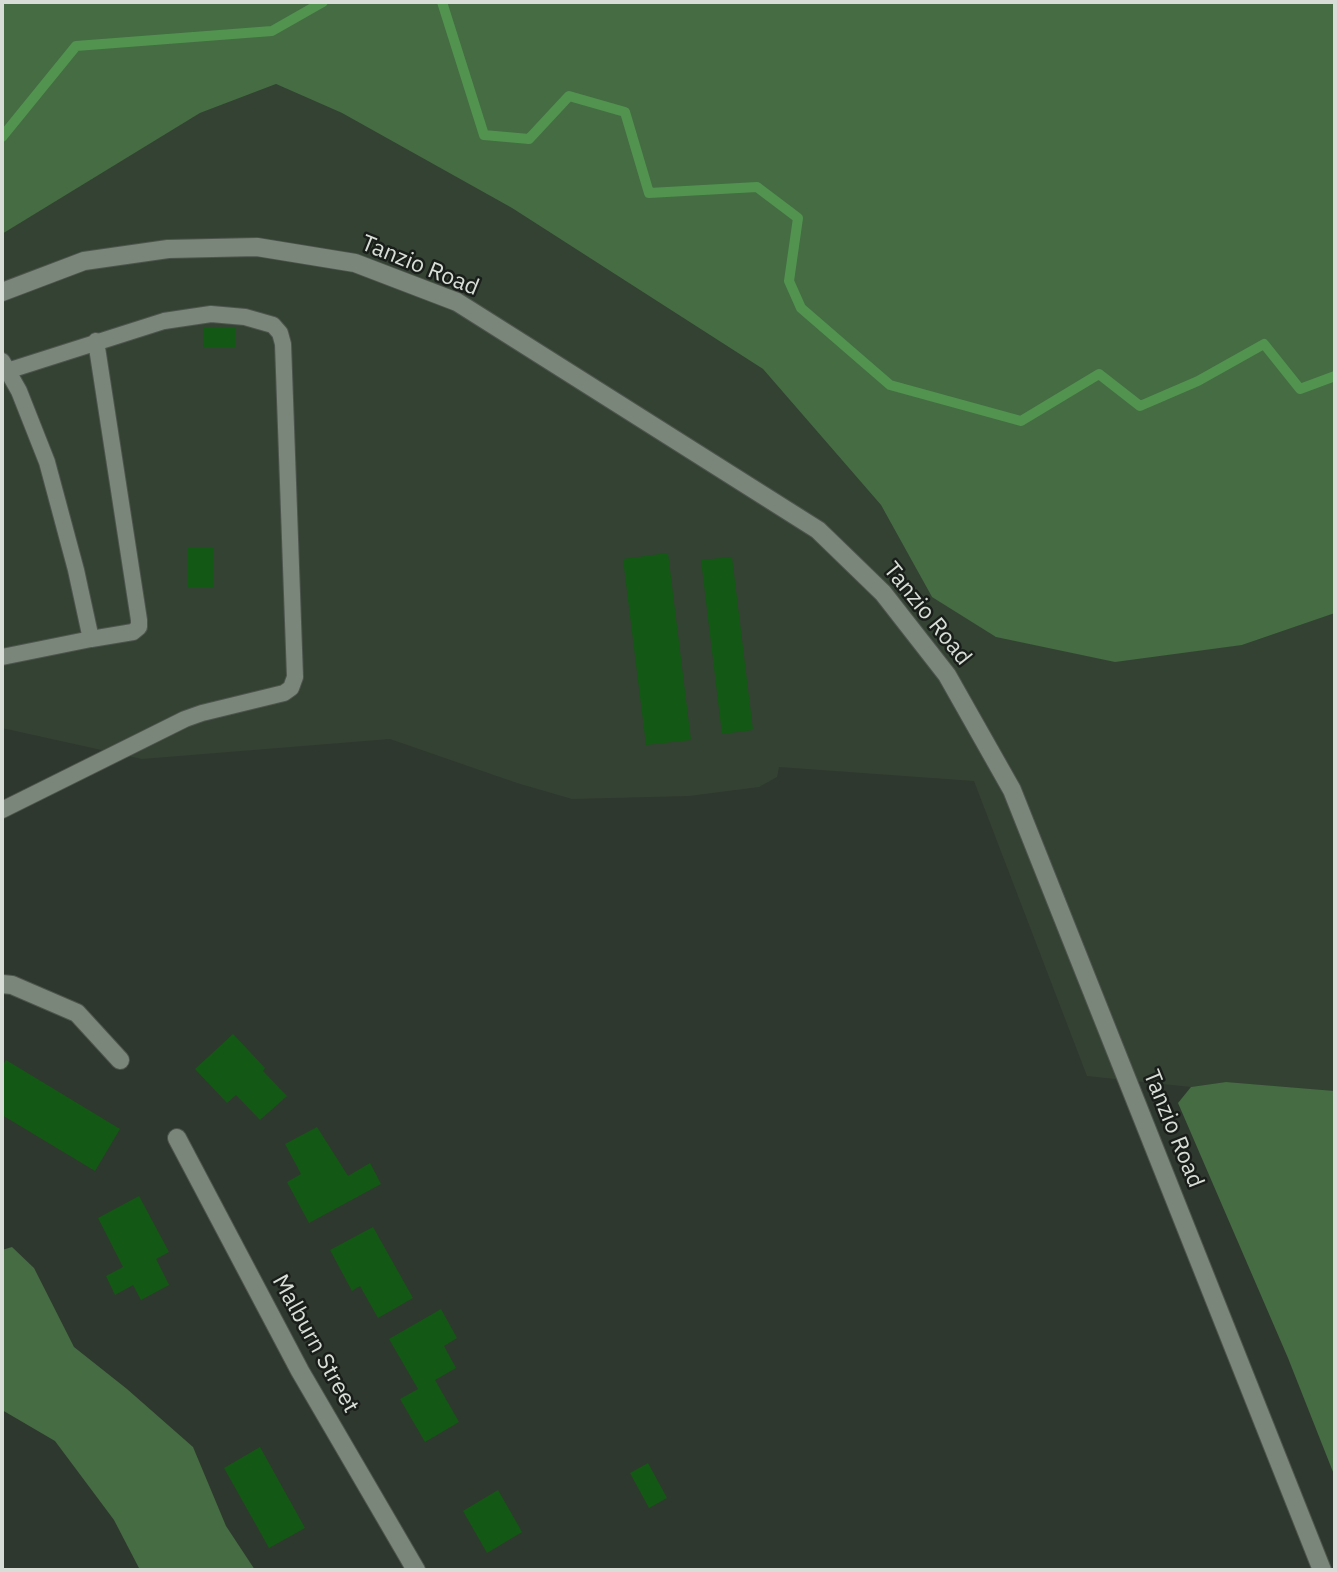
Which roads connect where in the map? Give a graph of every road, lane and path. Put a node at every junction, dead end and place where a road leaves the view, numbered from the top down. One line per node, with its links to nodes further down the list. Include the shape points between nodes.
1 (2, 292): 11 (street, Tanzio Road, via 84,261 168,248 257,247 355,264 457,302 818,530 883,593 947,675 1012,790)
2 (96, 341): 3 (lane); 4 (lane, via 139,627); 6 (lane, via 164,321 211,314 264,322 280,333 295,677 284,693 185,719)
3 (4, 366): 4 (lane, via 51,475)
4 (90, 639): 5 (lane)
5 (2, 657)
6 (2, 810)
7 (2, 984): 8 (street, via 77,1013)
8 (120, 1060)
9 (177, 1138): 10 (street, Malburn Street, via 300,1371)
10 (416, 1570)
11 (1322, 1570)

